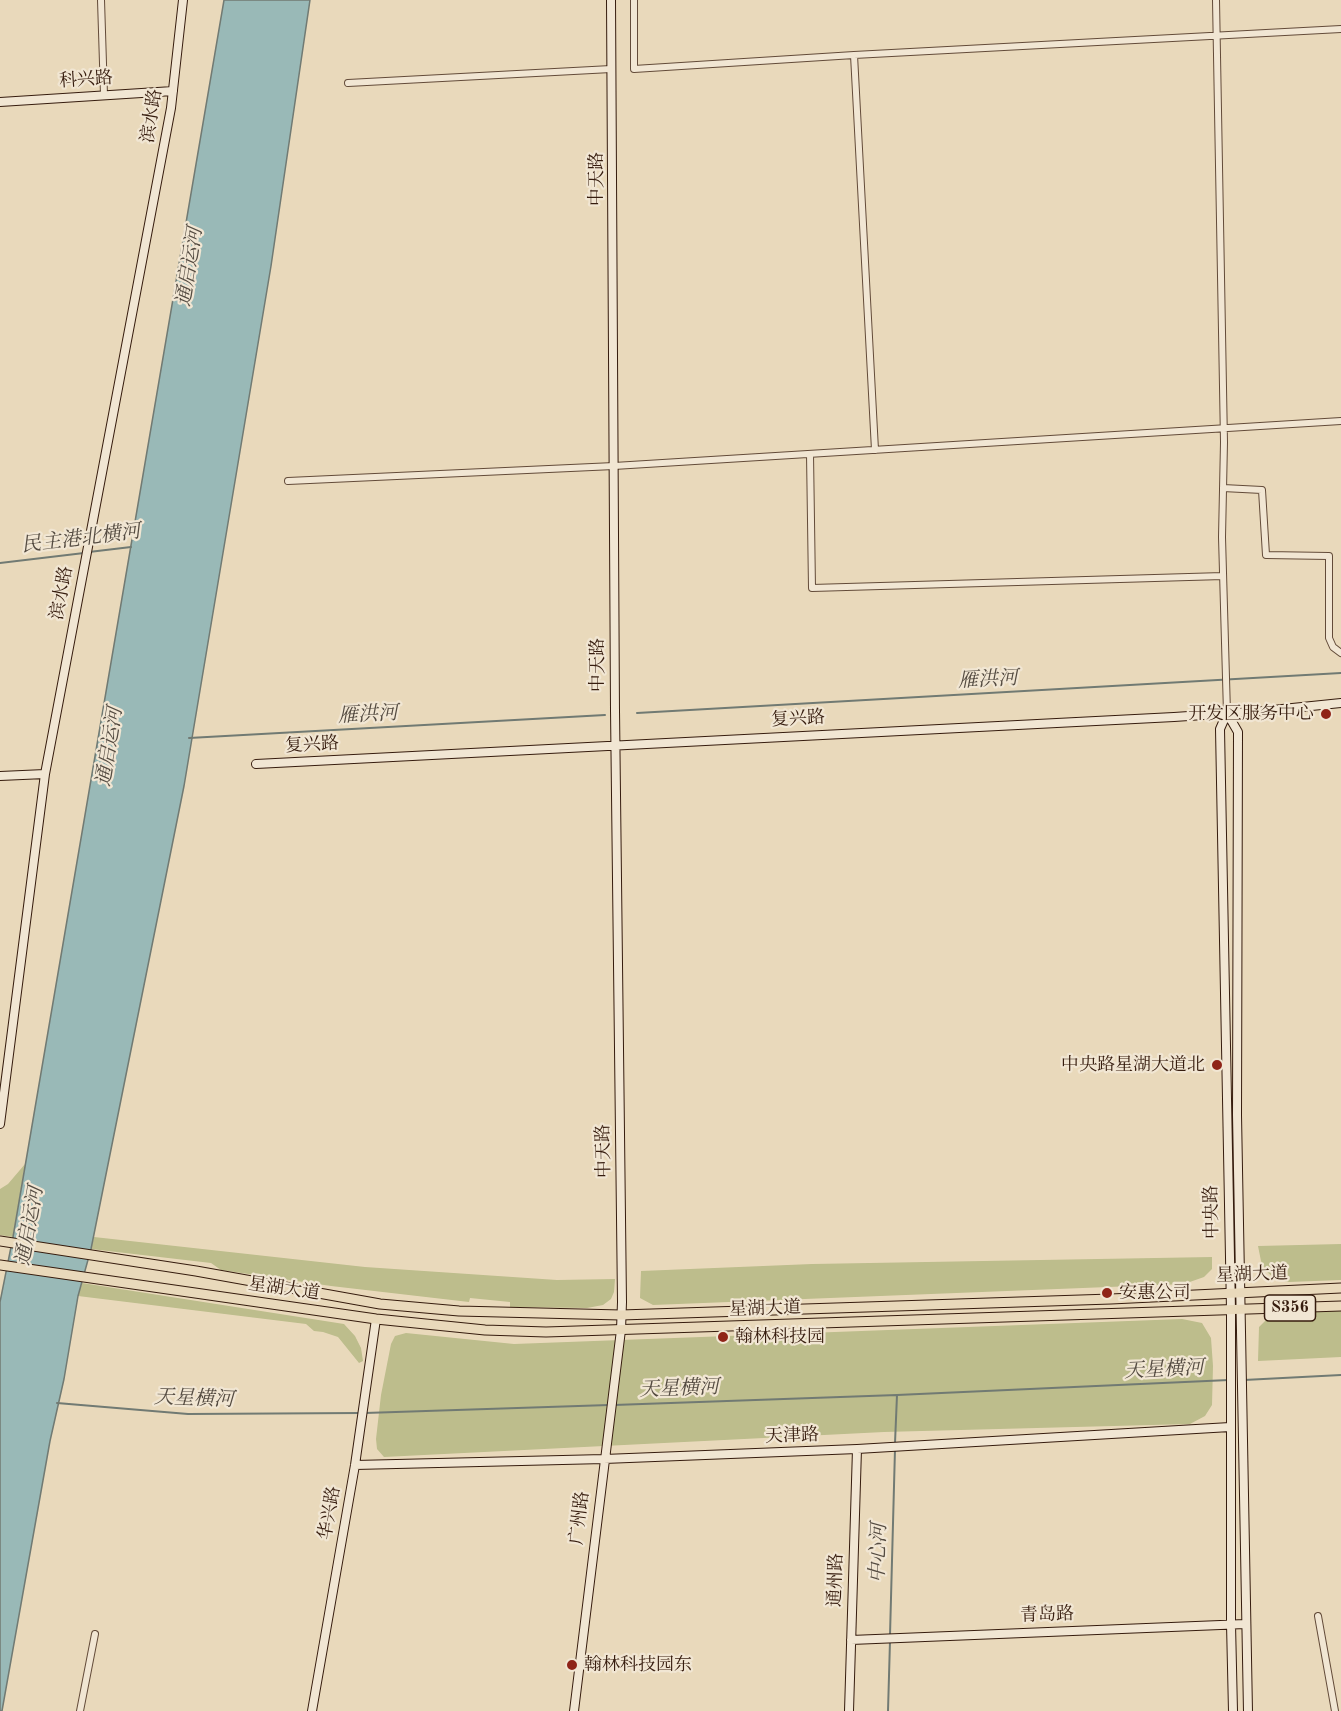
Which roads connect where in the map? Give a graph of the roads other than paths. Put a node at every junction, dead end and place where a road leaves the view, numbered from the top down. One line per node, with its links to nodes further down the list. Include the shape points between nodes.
1 (101, 0): 12 (street)
2 (183, 0): 11 (street, 滨水路)
3 (611, 0): 9 (street, 中天路)
4 (634, 0): 8 (street, via 634,69)
5 (1216, 0): 7 (street)
6 (1341, 29): 7 (street)
7 (1216, 36): 8 (street); 15 (street)
8 (854, 55): 16 (street)
9 (611, 69): 10 (street); 18 (street, 中天路)
10 (348, 83)
11 (173, 91): 12 (street, 科兴路); 27 (street, 滨水路)
12 (104, 95): 13 (street, 科兴路)
13 (0, 102)
14 (1341, 421): 15 (street)
15 (1223, 428): 16 (street); 20 (street)
16 (875, 450): 17 (street)
17 (810, 454): 18 (street); 21 (street, via 812,588)
18 (614, 466): 19 (street); 25 (street, 中天路)
19 (288, 481)
20 (1223, 488): 21 (street); 22 (street, via 1262,490 1266,555 1329,556 1329,638)
21 (1223, 576): 24 (street)
22 (1341, 653)
23 (1341, 704): 24 (street, 复兴路)
24 (1227, 713): 25 (street, 复兴路); 33 (street, 中央路, via 1220,729); 33 (street, via 1238,732)
25 (615, 745): 26 (street, 复兴路); 36 (street, 中天路)
26 (256, 764)
27 (45, 774): 28 (street); 29 (street, 滨水路)
28 (0, 776)
29 (0, 1124)
30 (0, 1241): 36 (main road, 星湖大道, via 380,1304 459,1311)
31 (0, 1265): 37 (main road, 星湖大道)
32 (1341, 1288): 33 (main road, 星湖大道 / S356)
33 (1235, 1292): 35 (street, 中央路); 36 (main road, 星湖大道)
34 (1341, 1306): 35 (main road, 星湖大道 / S356)
35 (1235, 1309): 38 (main road, 星湖大道); 39 (street, 中央路); 45 (street, 中央路, via 1241,1360)
36 (621, 1316): 38 (street, 中天路)
37 (376, 1319): 38 (main road, 星湖大道, via 495,1330); 42 (street, 华兴路)
38 (621, 1330): 41 (street, 广州路)
39 (1230, 1427): 40 (street, 天津路); 44 (street, 中央路)
40 (857, 1449): 41 (street, 天津路); 47 (street, 通州路)
41 (604, 1460): 42 (street, 天津路); 50 (street, 广州路)
42 (354, 1465): 49 (street, 华兴路)
43 (1318, 1616): 54 (street)
44 (1231, 1624): 45 (street, 青岛路); 47 (street, 青岛路); 52 (street, 中央路)
45 (1245, 1624): 53 (street, 中央路)
46 (95, 1635): 48 (street)
47 (851, 1640): 51 (street, 通州路)
48 (80, 1711)
49 (312, 1711)
50 (574, 1711)
51 (849, 1711)
52 (1233, 1711)
53 (1248, 1711)
54 (1335, 1711)

